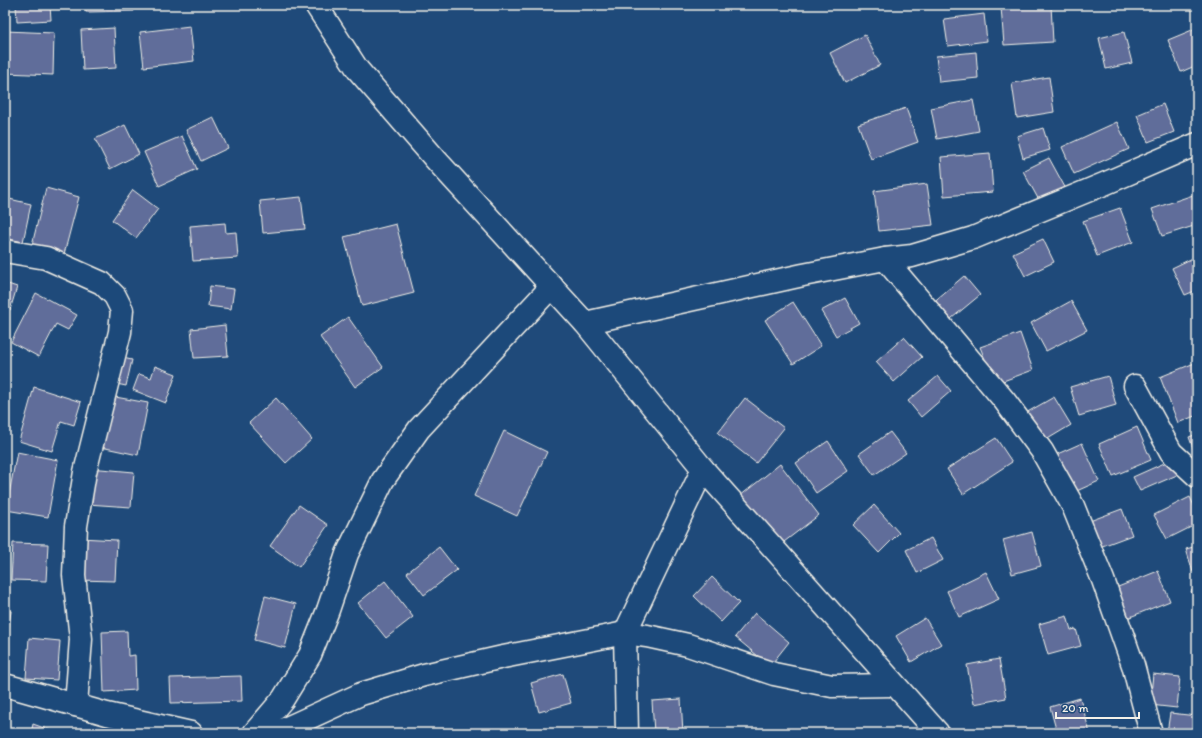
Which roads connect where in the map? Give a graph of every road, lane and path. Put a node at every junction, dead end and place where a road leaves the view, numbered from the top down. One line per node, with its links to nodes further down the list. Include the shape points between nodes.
1 (316, 5): 5 (street, via 358,70)
2 (1197, 144): 4 (street, via 973,238 912,256)
3 (5, 251): 13 (street, via 46,258 102,283 115,296 122,310 120,332 85,472 76,526 74,575 81,639)
4 (884, 259): 6 (street); 19 (street, via 1004,400 1042,451 1074,506 1133,665)
5 (552, 286): 6 (street); 15 (street, via 419,429 383,480 347,554 310,655 282,699)
6 (585, 324): 8 (street)
7 (1135, 386): 9 (street, via 1171,452)
8 (703, 469): 10 (street); 12 (street)
9 (1197, 476)
10 (625, 633): 12 (street, via 688,645 774,674 832,686); 16 (street, via 424,675 361,694); 17 (street)
11 (5, 685): 13 (street)
12 (894, 685): 18 (street)
13 (76, 705): 14 (street)
14 (191, 733)
15 (254, 733)
16 (276, 733)
17 (627, 733)
18 (938, 733)
19 (1151, 733)

